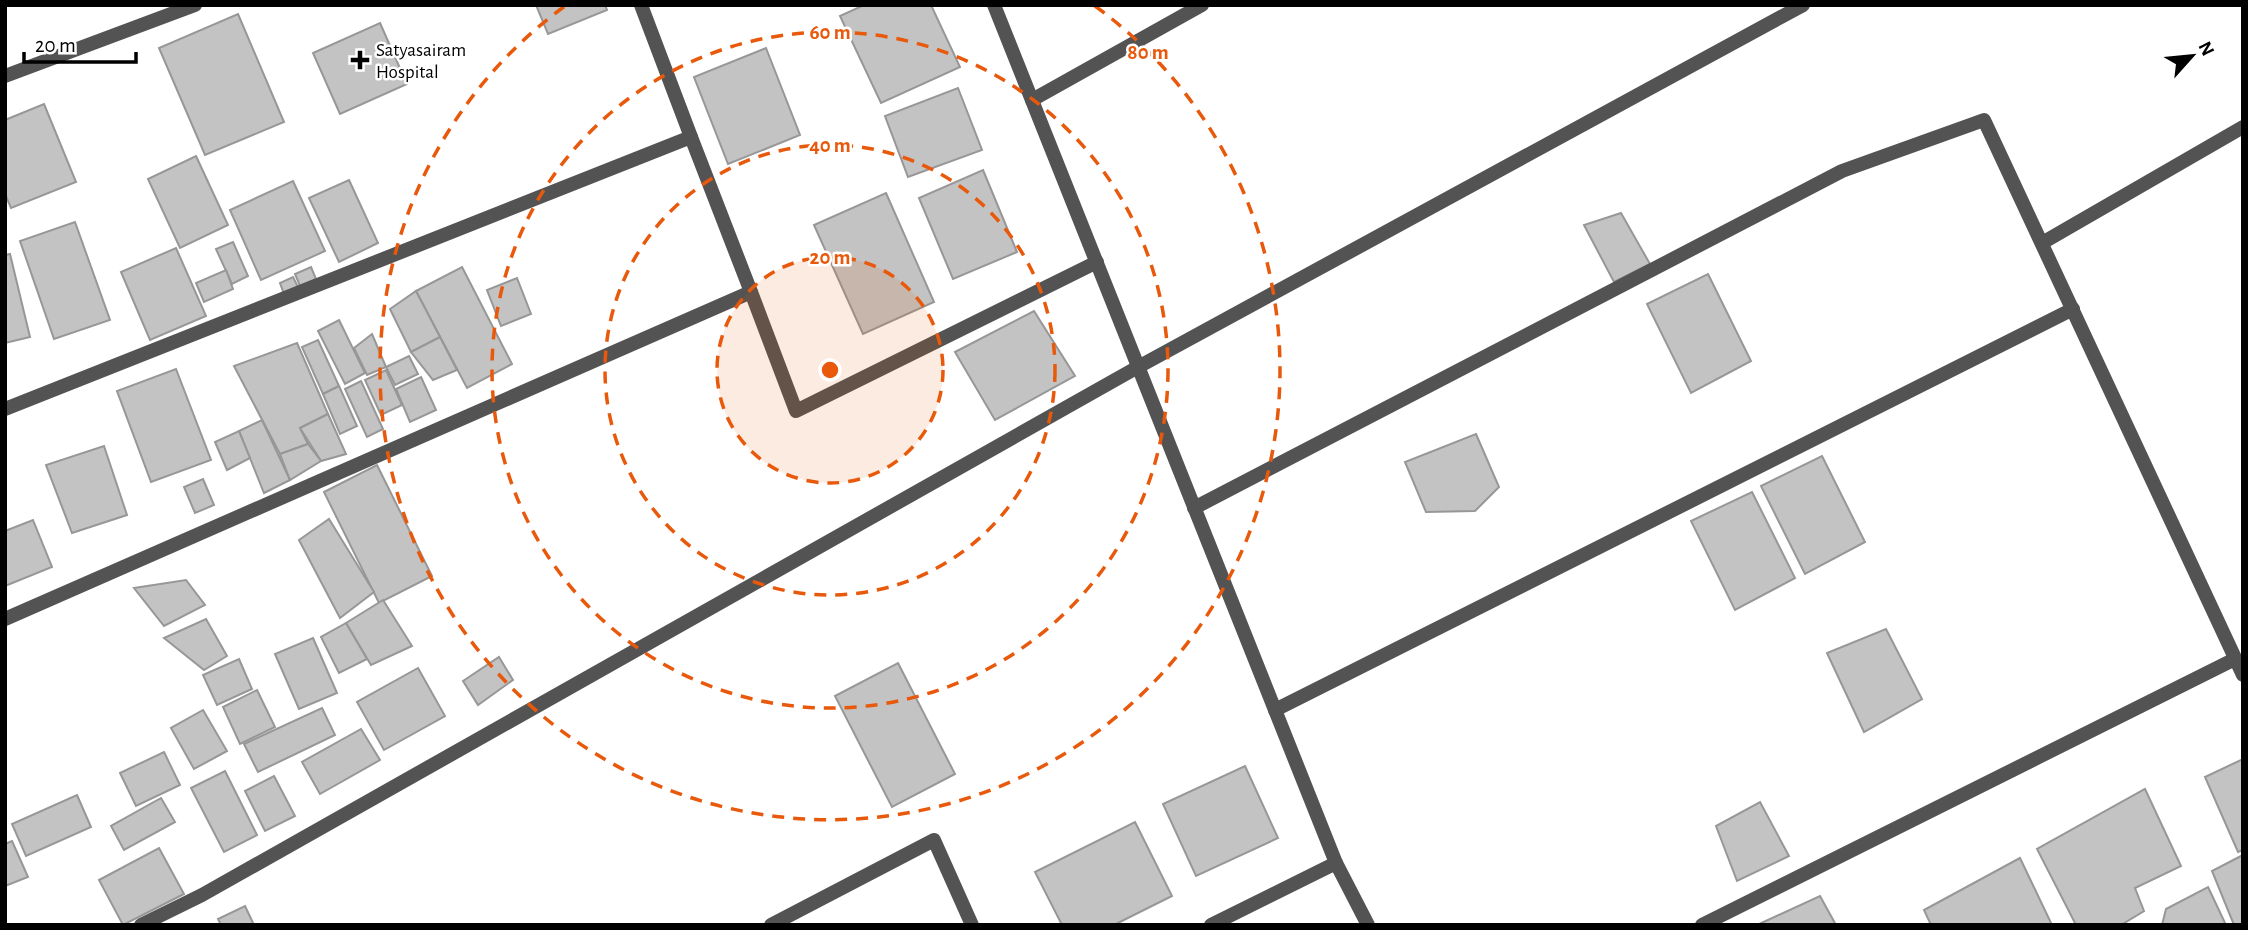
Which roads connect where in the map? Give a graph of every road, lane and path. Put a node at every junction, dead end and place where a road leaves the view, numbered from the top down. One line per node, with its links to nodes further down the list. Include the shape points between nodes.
1 (195, 5): 6 (street)
2 (641, 5): 9 (street)
3 (994, 5): 7 (street)
4 (1202, 5): 7 (street)
5 (1803, 5): 14 (street)
6 (5, 76)
7 (1032, 100): 11 (street)
8 (2243, 127): 10 (street)
9 (691, 137): 12 (street); 15 (street)
10 (2042, 243): 13 (street); 16 (street, via 1984,120 1842,171)
11 (1097, 262): 12 (street, via 796,411); 14 (street)
12 (751, 292): 17 (street)
13 (2073, 309): 18 (street); 20 (street)
14 (1138, 367): 16 (street); 22 (street)
15 (5, 410)
16 (1194, 508): 20 (street)
17 (5, 619)
18 (2235, 659): 19 (street); 27 (street)
19 (2243, 675)
20 (1275, 710): 21 (street)
21 (1336, 863): 25 (street); 26 (street)
22 (141, 925)
23 (771, 925): 24 (street, via 934,840)
24 (972, 925)
25 (1211, 925)
26 (1368, 925)
27 (1702, 925)

